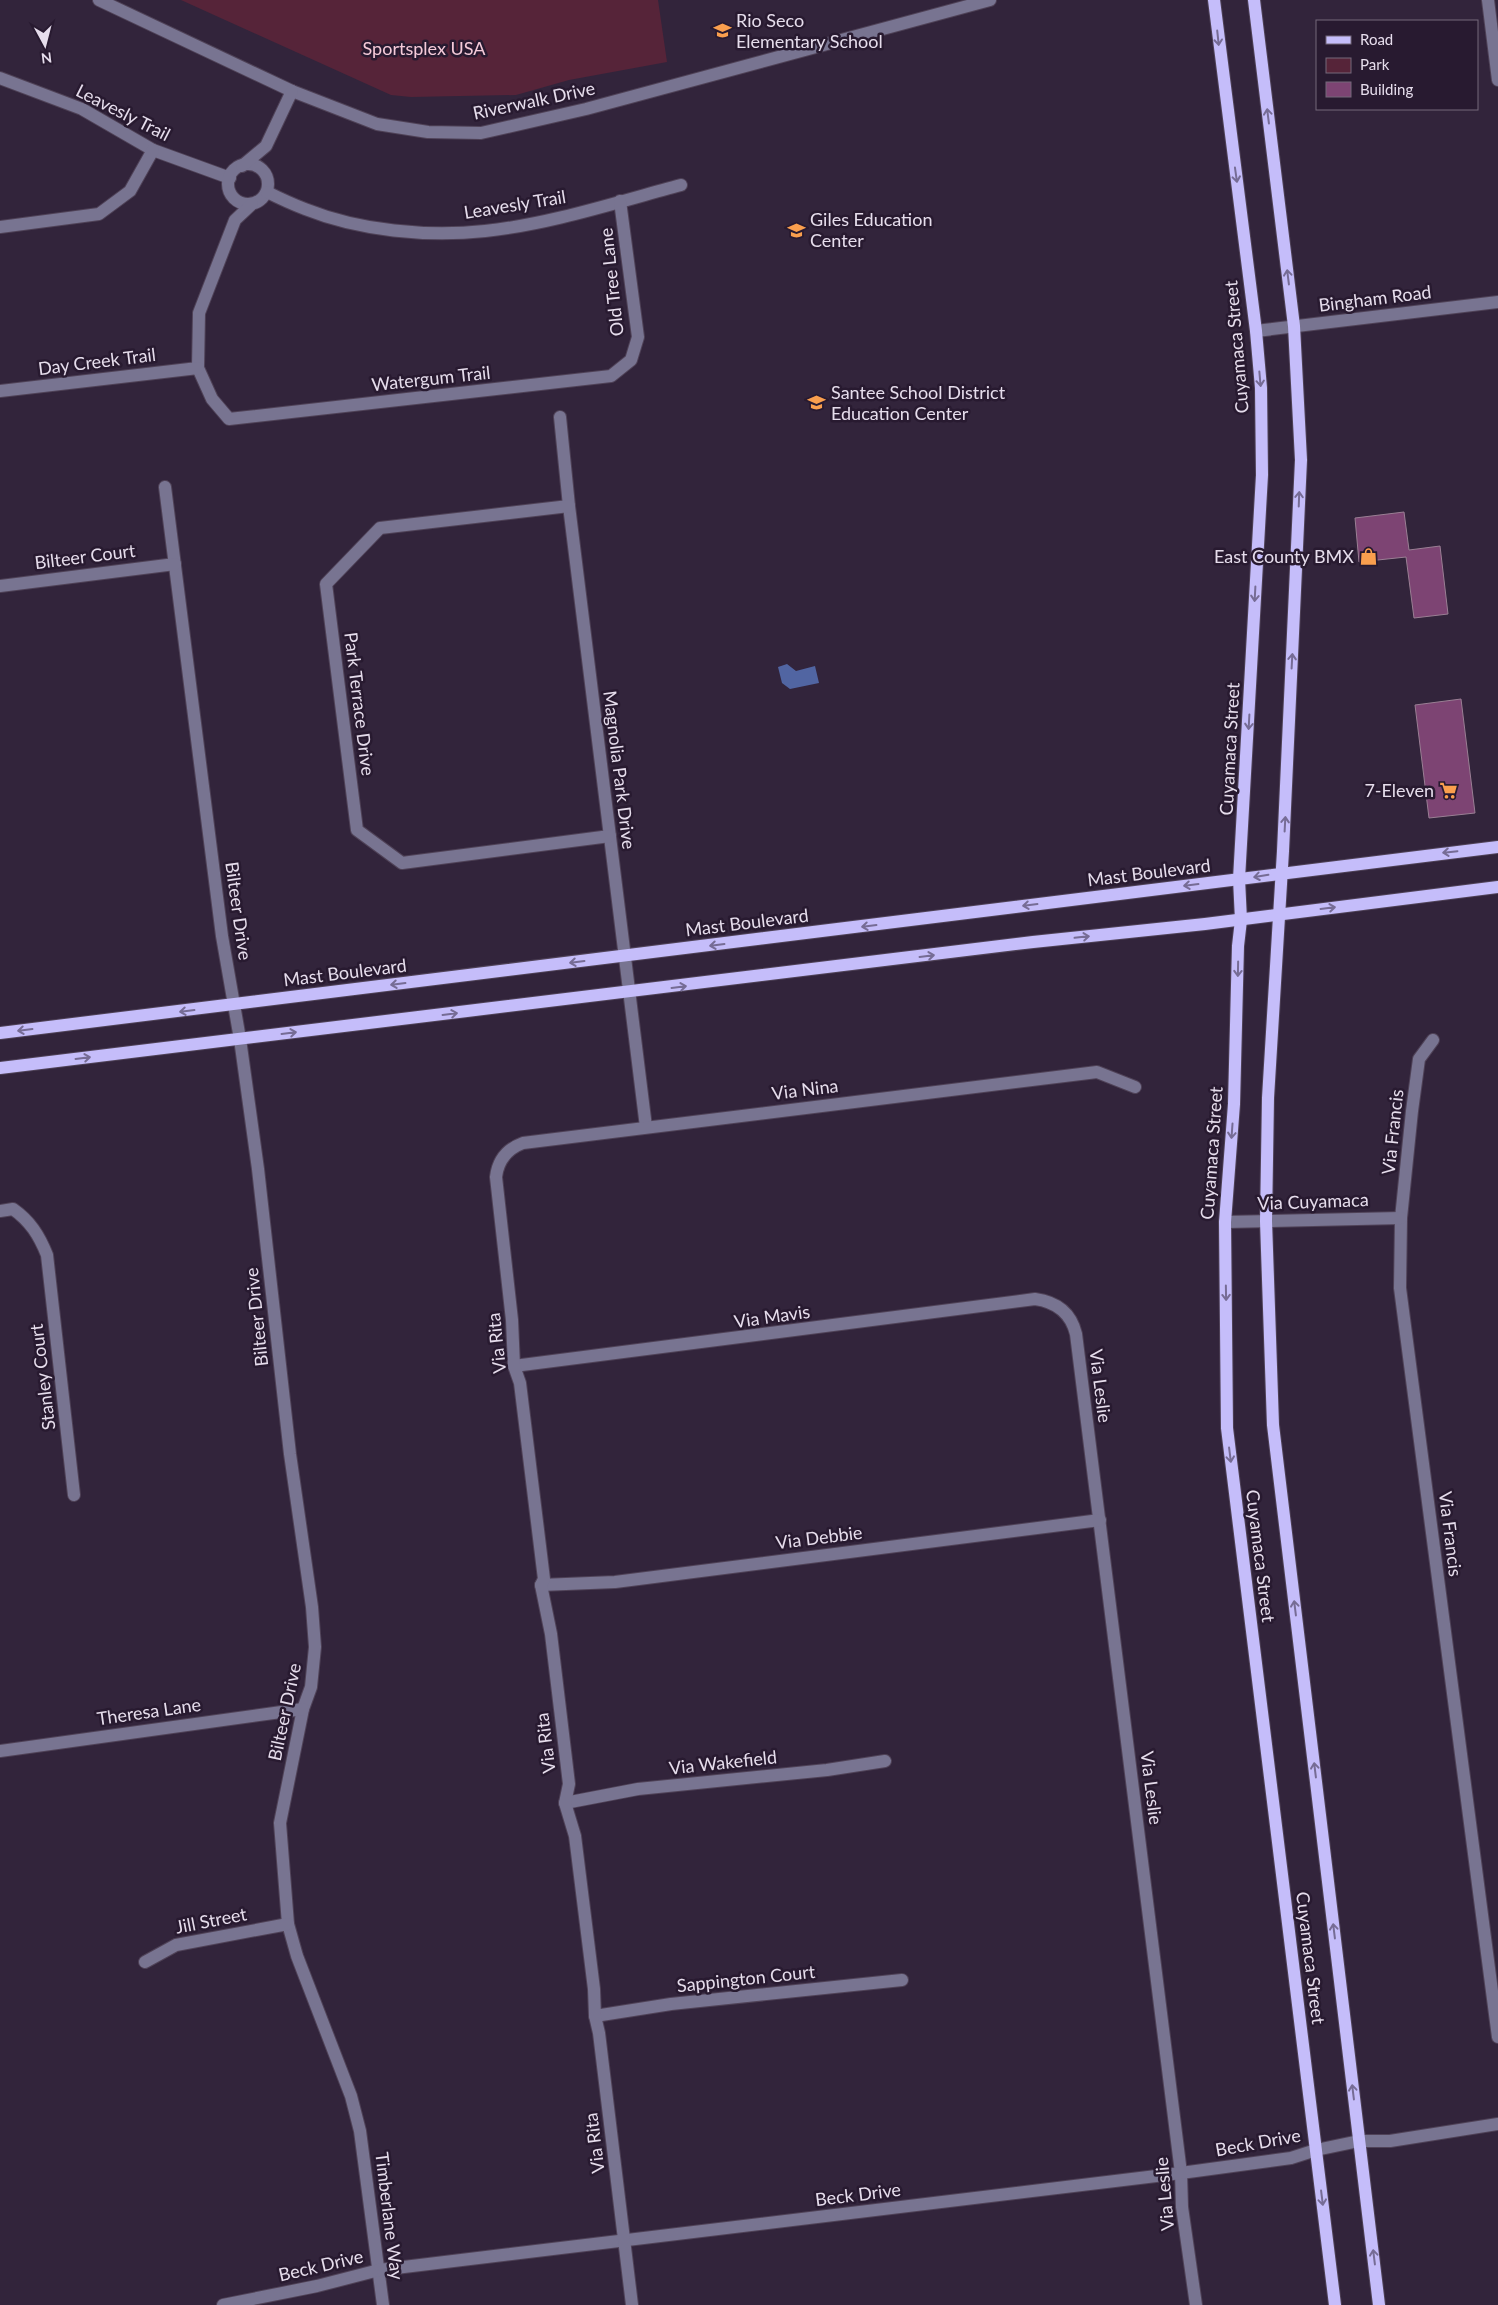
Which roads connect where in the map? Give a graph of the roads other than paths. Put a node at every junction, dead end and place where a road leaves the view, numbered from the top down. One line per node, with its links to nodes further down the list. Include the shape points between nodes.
1 (99, 0): 8 (street, Riverwalk Drive)
2 (990, 0): 8 (street, Riverwalk Drive, via 586,109 481,133 428,132 377,124)
3 (1214, 0): 22 (main road, Cuyamaca Street, one-way to 22)
4 (1254, 0): 21 (main road, Cuyamaca Street, one-way to 4)
5 (1488, 0): 7 (street)
6 (0, 78): 10 (street, Leavesly Trail, via 82,109)
7 (1498, 80)
8 (292, 91): 9 (street)
9 (266, 146): 11 (street); 14 (street)
10 (153, 150): 12 (street, Leavesly Trail); 19 (street, via 130,191 99,214)
11 (242, 166): 12 (street); 14 (street, via 259,168)
12 (230, 178): 15 (street)
13 (681, 184): 16 (street, Leavesly Trail)
14 (267, 185): 16 (street, Leavesly Trail, via 305,210 412,232 485,231 566,216); 17 (street, via 258,201)
15 (232, 195): 17 (street, via 240,202); 18 (street)
16 (620, 201): 23 (street, Old Tree Lane, via 638,337)
17 (252, 204): 18 (street)
18 (235, 220): 24 (street, via 199,313)
19 (0, 227)
20 (1498, 302): 21 (street, Bingham Road)
21 (1294, 326): 22 (street, Bingham Road); 33 (main road, Cuyamaca Street, one-way to 21, via 1301,460)
22 (1256, 330): 34 (main road, Cuyamaca Street, one-way to 34, via 1261,388 1262,475)
23 (631, 360): 24 (street, Watergum Trail, via 611,376 228,419 212,399)
24 (198, 368): 25 (street, Day Creek Trail)
25 (0, 390)
26 (560, 417): 28 (street, Magnolia Park Drive)
27 (165, 486): 29 (street, Bilteer Drive)
28 (569, 506): 31 (street, Magnolia Park Drive); 31 (street, Park Terrace Drive, via 380,528 326,584 357,830 402,863)
29 (175, 564): 30 (street, Bilteer Court); 40 (street, Bilteer Drive, via 222,936)
30 (0, 586)
31 (610, 836): 38 (street, Magnolia Park Drive)
32 (1498, 847): 33 (main road, Mast Boulevard, one-way to 33)
33 (1282, 872): 34 (main road, Mast Boulevard, one-way to 34); 36 (main road, Cuyamaca Street)
34 (1239, 879): 37 (main road, Cuyamaca Street); 38 (main road, Mast Boulevard, one-way to 38)
35 (1498, 886): 36 (main road, one-way to 35)
36 (1280, 914): 37 (main road); 50 (main road, Cuyamaca Street, via 1268,1098)
37 (1241, 920): 39 (main road, one-way to 37); 51 (main road, Cuyamaca Street, one-way to 51, via 1234,1104)
38 (626, 956): 39 (street, Magnolia Park Drive); 40 (main road, Mast Boulevard, one-way to 40)
39 (630, 992): 42 (main road, one-way to 39); 46 (street, Magnolia Park Drive)
40 (235, 1005): 41 (main road, Mast Boulevard, one-way to 41); 42 (street, Bilteer Drive)
41 (0, 1033)
42 (240, 1039): 44 (main road, one-way to 42); 57 (street, Bilteer Drive, via 290,1454 312,1606 315,1647 311,1687)
43 (1433, 1040): 49 (street, Via Francis, via 1419,1059)
44 (0, 1068)
45 (1135, 1087): 46 (street, Via Nina, via 1097,1072)
46 (646, 1126): 47 (street, Via Nina, via 523,1142 508,1150)
47 (496, 1177): 53 (street, Via Rita)
48 (0, 1210): 54 (street, Stanley Court, via 12,1209 27,1219 41,1239 46,1255)
49 (1401, 1218): 50 (street, Via Cuyamaca); 65 (street, Via Francis, via 1400,1288)
50 (1266, 1221): 51 (street, Via Cuyamaca); 68 (main road, Cuyamaca Street, one-way to 50, via 1273,1425)
51 (1225, 1222): 69 (main road, Cuyamaca Street, one-way to 69, via 1227,1428)
52 (1035, 1299): 53 (street, Via Mavis); 55 (street, Via Leslie, via 1058,1306 1074,1326)
53 (514, 1366): 56 (street, Via Rita, via 520,1383 544,1579)
54 (74, 1495)
55 (1100, 1520): 56 (street, Via Debbie, via 615,1582); 70 (street, Via Leslie)
56 (541, 1585): 60 (street, Via Rita, via 551,1634 569,1784)
57 (303, 1709): 58 (street, Theresa Lane); 61 (street, Bilteer Drive, via 280,1823)
58 (0, 1750)
59 (885, 1762): 60 (street, Via Wakefield, via 638,1789)
60 (565, 1803): 64 (street, Via Rita, via 575,1836 594,1989)
61 (288, 1924): 62 (street, Jill Street, via 176,1945); 67 (street, Bilteer Drive, via 297,1956 351,2096)
62 (144, 1962)
63 (902, 1980): 64 (street, Sappington Court, via 671,2004)
64 (594, 2016): 71 (street, Via Rita, via 599,2033)
65 (1498, 2037)
66 (1498, 2124): 68 (street, Beck Drive, via 1390,2141)
67 (360, 2131): 72 (street, Timberlane Way)
68 (1359, 2141): 69 (street, Beck Drive); 78 (main road, Cuyamaca Street, one-way to 68)
69 (1316, 2150): 70 (street, Beck Drive, via 1291,2158); 77 (main road, Cuyamaca Street, one-way to 77)
70 (1181, 2173): 71 (street, Beck Drive); 76 (street, Via Leslie, via 1182,2207)
71 (625, 2242): 72 (street, Beck Drive); 75 (street, Via Rita)
72 (379, 2270): 73 (street, Beck Drive); 74 (street, Timberlane Way)
73 (223, 2305)
74 (383, 2305)
75 (632, 2305)
76 (1196, 2305)
77 (1335, 2305)
78 (1380, 2305)

